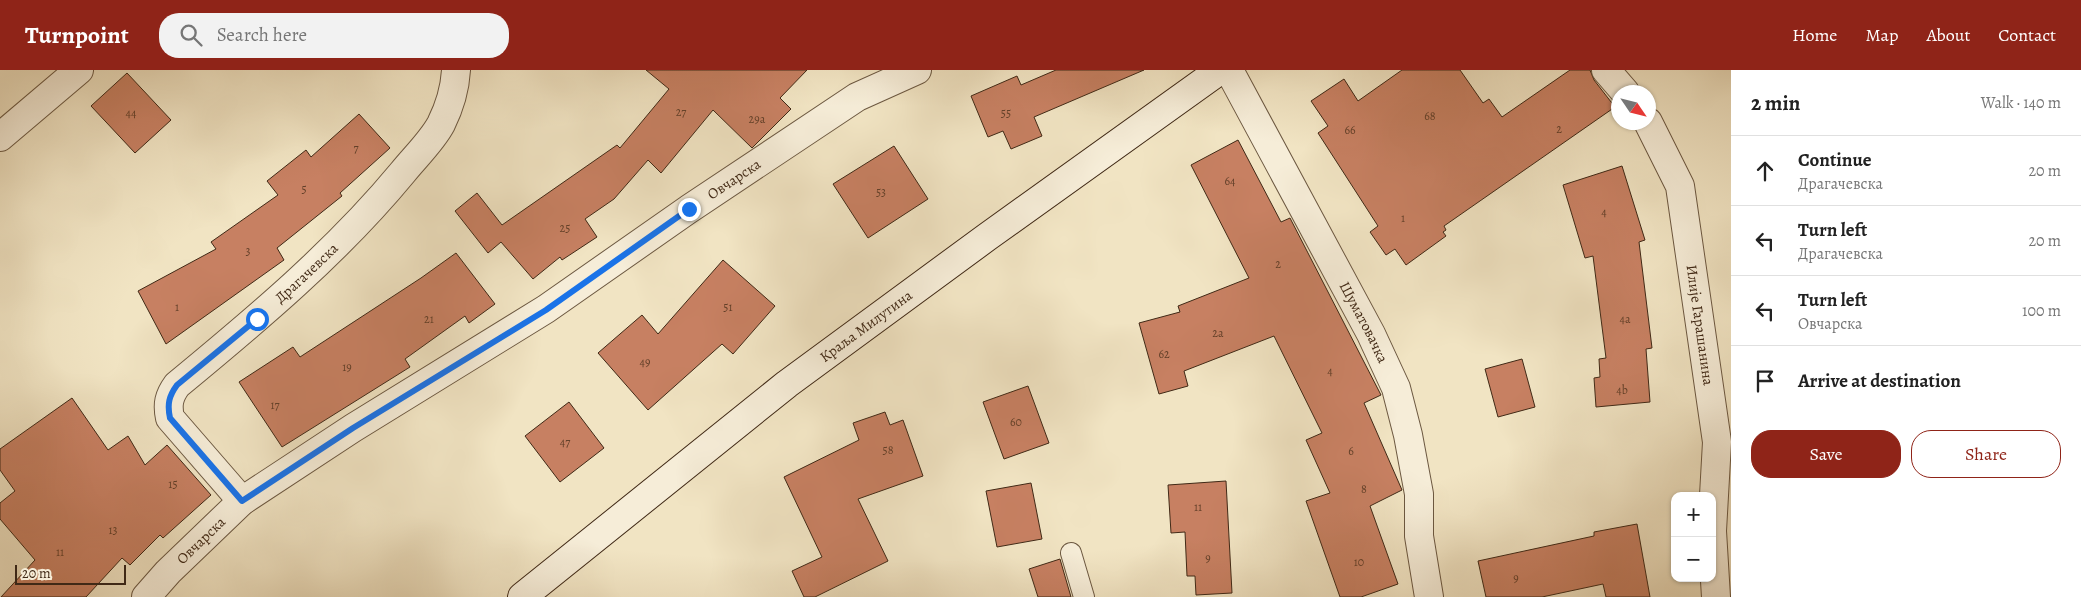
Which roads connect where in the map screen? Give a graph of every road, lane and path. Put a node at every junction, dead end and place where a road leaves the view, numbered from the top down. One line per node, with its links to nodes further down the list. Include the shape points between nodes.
1 (79, 70): 9 (street)
2 (456, 70): 10 (street, Драгачевска, via 455,85 441,125 386,192 339,243 172,392 168,408 170,418)
3 (918, 70): 10 (street, Овчарска, via 857,97 689,209 546,310 353,428)
4 (1220, 70): 13 (street, Краља Милутина, via 787,384)
5 (1229, 70): 15 (street, Шуматовачка, via 1396,388 1419,494 1419,536)
6 (1606, 70): 7 (street)
7 (1619, 85)
8 (1652, 130): 16 (street, Илије Гарашанина, via 1680,186 1717,442 1712,532)
9 (0, 138)
10 (242, 501): 12 (street, Овчарска)
11 (1071, 553): 14 (lane)
12 (146, 597)
13 (522, 597)
14 (1084, 597)
15 (1429, 597)
16 (1716, 597)

